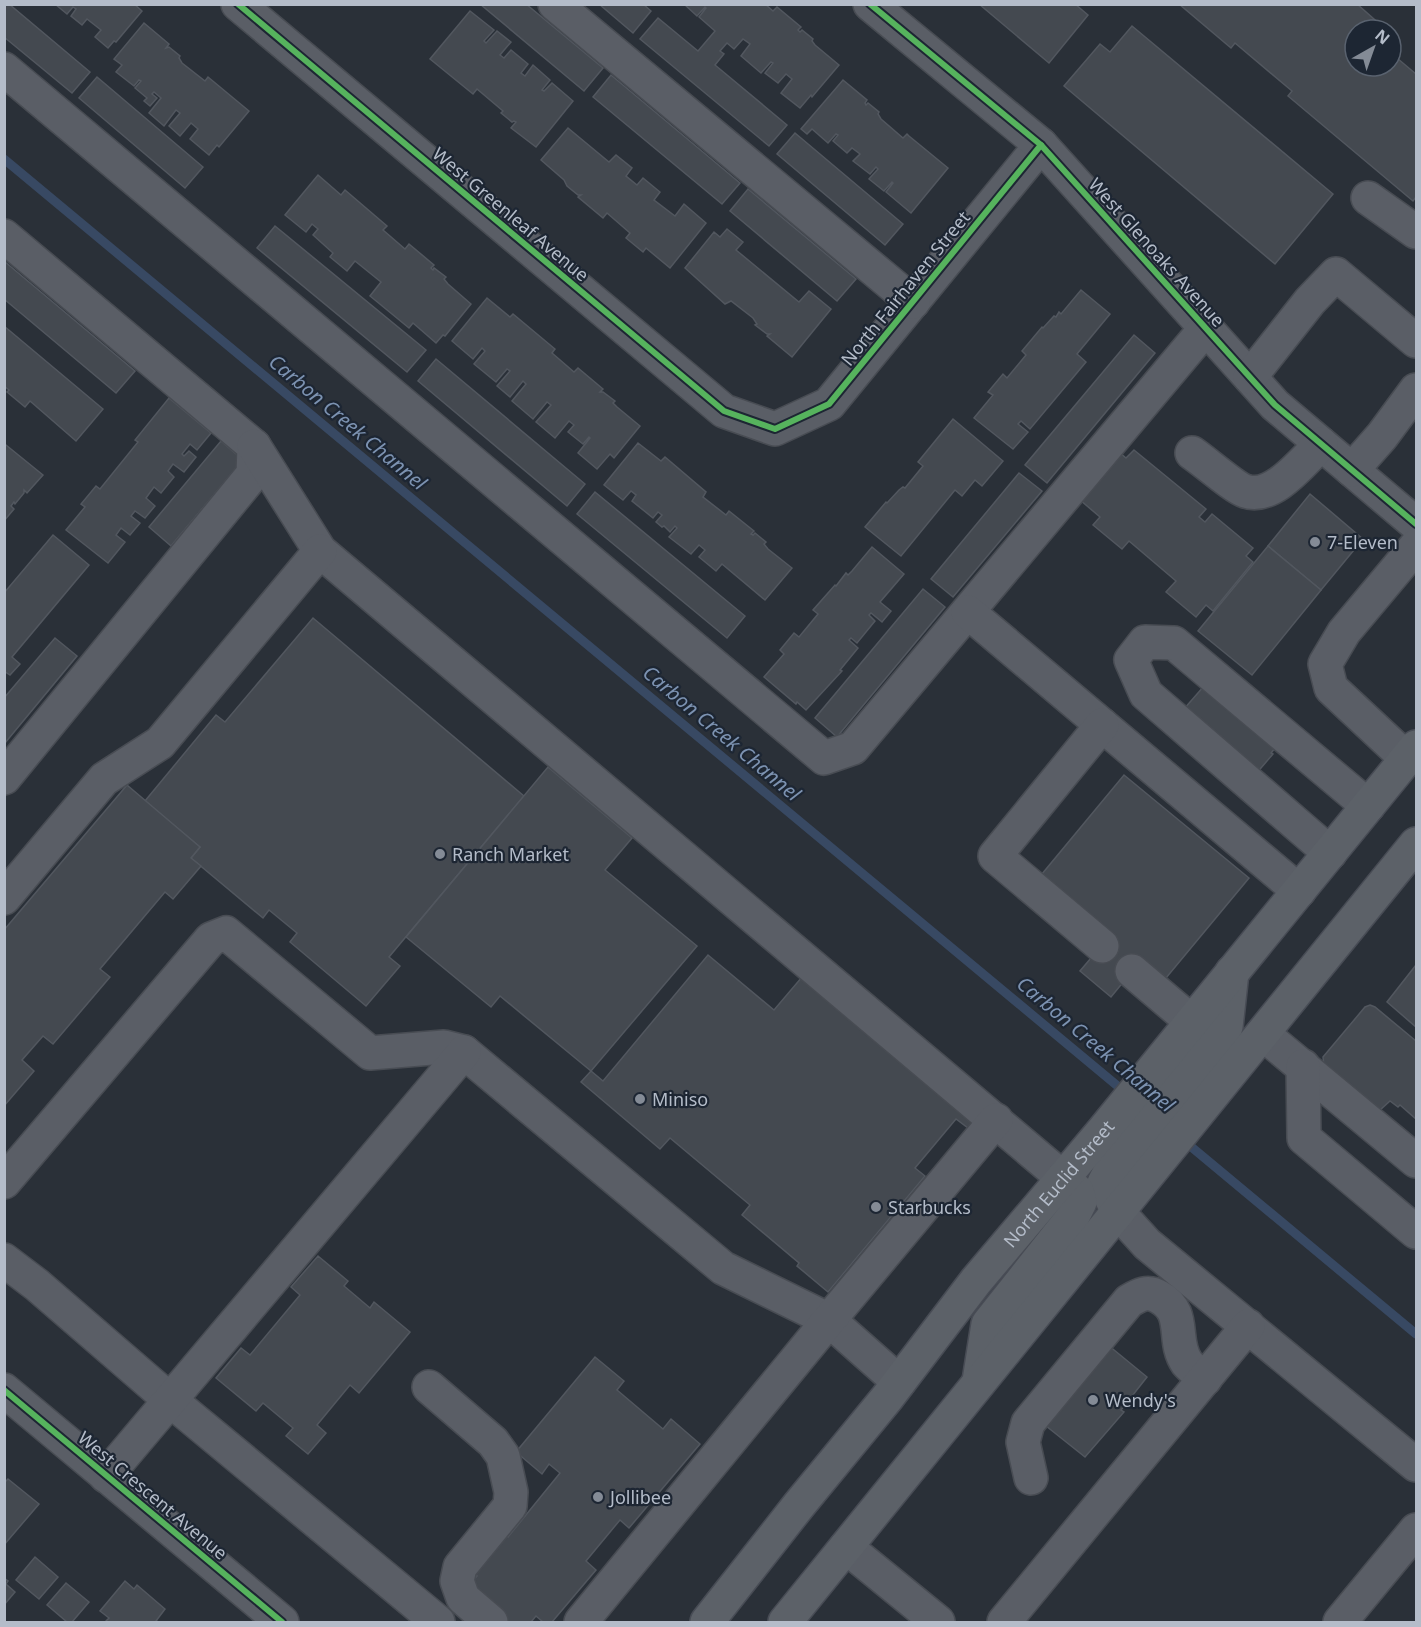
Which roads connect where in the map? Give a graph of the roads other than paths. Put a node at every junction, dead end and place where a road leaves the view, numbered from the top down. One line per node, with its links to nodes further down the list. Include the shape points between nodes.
1 (238, 4): 14 (street, West Greenleaf Avenue, via 724,411)
2 (555, 4): 9 (street)
3 (870, 4): 5 (street, West Glenoaks Avenue)
4 (4, 69): 22 (street, via 824,758 854,748)
5 (1041, 145): 9 (street, North Fairhaven Street); 10 (street, West Glenoaks Avenue)
6 (1368, 198): 7 (street)
7 (1416, 232)
8 (4, 236): 16 (street)
9 (913, 302): 14 (street, North Fairhaven Street, via 829,404)
10 (1206, 328): 12 (street, West Glenoaks Avenue); 22 (street)
11 (1416, 341): 12 (street, via 1336,274)
12 (1250, 377): 15 (street, West Glenoaks Avenue, via 1275,405)
13 (1416, 390): 18 (street)
14 (775, 429)
15 (1321, 444): 17 (street, via 1278,486 1259,493 1245,491); 18 (street, West Glenoaks Avenue)
16 (254, 446): 21 (street); 25 (street, via 253,474)
17 (1192, 453)
18 (1352, 470): 19 (street, West Glenoaks Avenue)
19 (1416, 524)
20 (1416, 546): 24 (street, via 1344,632 1325,664 1330,688)
21 (320, 551): 30 (street, via 160,743 104,779); 39 (street)
22 (968, 612): 23 (street)
23 (1102, 725): 29 (street); 31 (street, via 995,856)
24 (1412, 753): 26 (main road, North Euclid Street)
25 (5, 775)
26 (1368, 806): 28 (main road, North Euclid Street); 28 (street, via 1174,643 1145,642 1131,660 1146,694)
27 (1416, 844): 35 (main road)
28 (1330, 853): 29 (main road, North Euclid Street)
29 (1299, 891): 33 (main road, North Euclid Street)
30 (4, 898)
31 (1102, 946)
32 (1132, 971): 34 (street)
33 (1232, 972): 34 (main road, North Euclid Street); 37 (main road, via 1226,1027)
34 (1191, 1022): 37 (main road, North Euclid Street)
35 (1263, 1034): 38 (street); 44 (main road)
36 (464, 1052): 43 (street, via 444,1047 370,1053 226,933 211,939); 47 (street, via 723,1268); 54 (street)
37 (1177, 1063): 40 (main road, North Euclid Street)
38 (1303, 1066): 41 (street); 45 (street, via 1304,1138)
39 (996, 1120): 42 (street); 47 (street)
40 (1115, 1140): 42 (main road, North Euclid Street); 44 (main road, via 1113,1166 1104,1183)
41 (1416, 1161)
42 (1063, 1178): 50 (main road, via 1077,1191 1080,1202 1072,1218 987,1324); 51 (main road, North Euclid Street, via 976,1281)
43 (4, 1182)
44 (1118, 1212): 48 (street, via 1147,1244); 50 (main road)
45 (1416, 1232)
46 (4, 1260): 54 (street)
47 (829, 1320): 51 (street); 63 (street)
48 (1248, 1326): 49 (street); 55 (street)
49 (1205, 1379): 57 (street, via 1187,1363 1179,1342 1175,1310 1155,1294 1142,1293 1129,1301 1028,1423 1023,1442); 67 (street)
50 (979, 1381): 59 (main road)
51 (899, 1382): 64 (main road, North Euclid Street)
52 (429, 1388): 62 (street, via 493,1442 503,1456 510,1506 460,1567 458,1581 463,1598)
53 (5, 1391): 56 (street, West Crescent Avenue)
54 (170, 1400): 56 (street); 61 (street)
55 (1416, 1465)
56 (106, 1476): 60 (street, West Crescent Avenue)
57 (1031, 1478)
58 (1416, 1530): 68 (street)
59 (846, 1547): 65 (main road); 66 (street)
60 (269, 1619)
61 (438, 1623)
62 (491, 1623)
63 (581, 1623)
64 (707, 1623)
65 (785, 1623)
66 (938, 1623)
67 (1004, 1623)
68 (1340, 1623)

